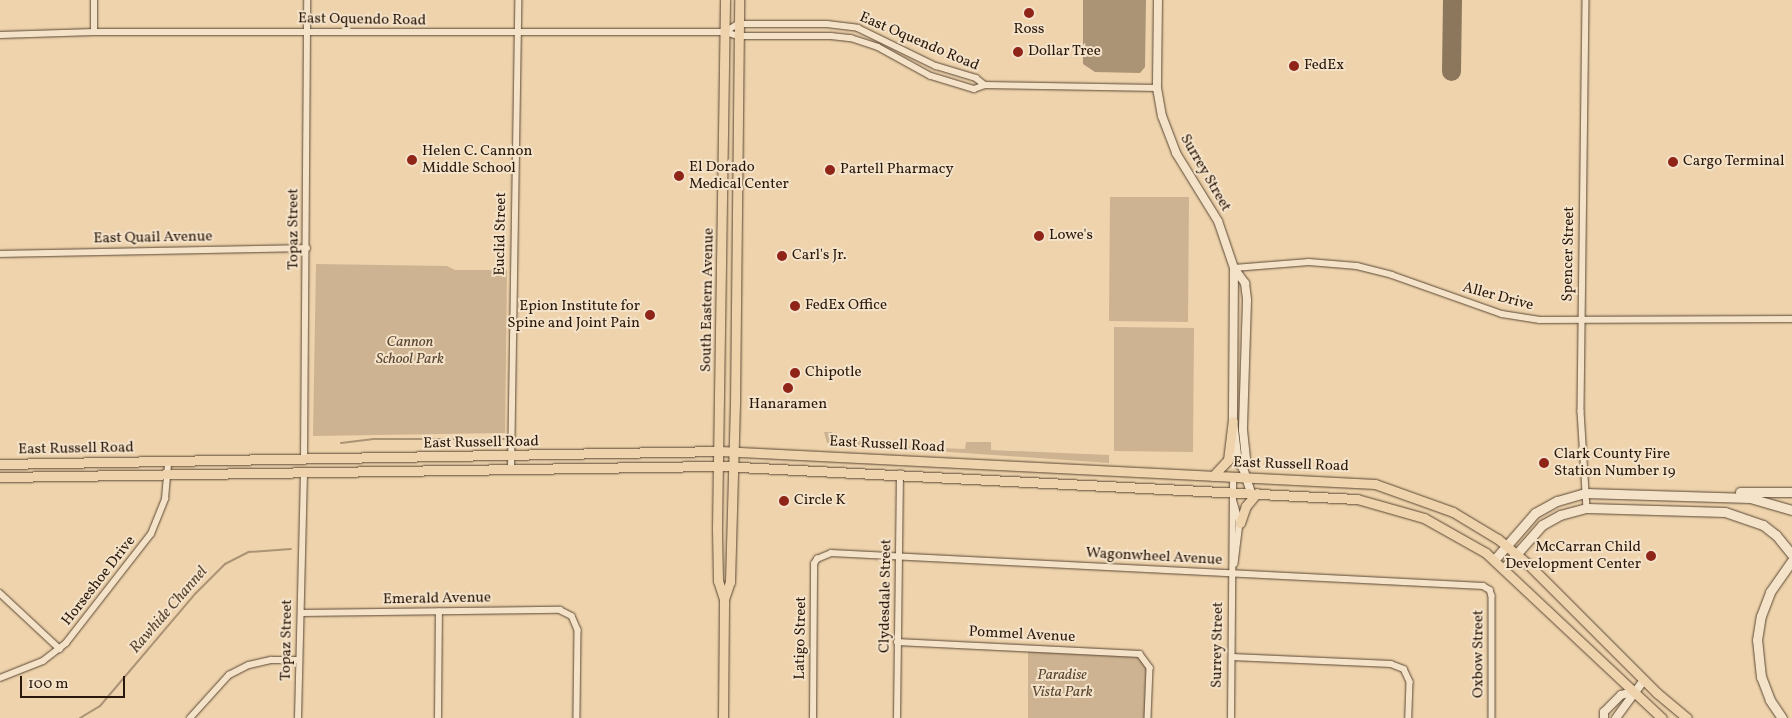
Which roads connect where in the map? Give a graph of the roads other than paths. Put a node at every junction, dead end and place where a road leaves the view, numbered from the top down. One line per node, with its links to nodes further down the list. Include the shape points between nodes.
1 (94, 0): 10 (street)
2 (307, 0): 9 (street, Topaz Street)
3 (518, 0): 12 (street, Euclid Street)
4 (725, 0): 11 (main road, South Eastern Avenue)
5 (739, 0): 8 (main road, South Eastern Avenue)
6 (1158, 0): 16 (street, Surrey Street)
7 (1586, 0): 22 (street, Spencer Street)
8 (738, 24): 11 (street, East Oquendo Road); 14 (main road, South Eastern Avenue); 15 (street, East Oquendo Road, via 827,24 858,28 936,66 976,78)
9 (307, 31): 10 (street, East Oquendo Road); 12 (street, East Oquendo Road); 19 (street, Topaz Street)
10 (94, 32): 13 (street, East Oquendo Road)
11 (724, 32): 12 (street, East Oquendo Road); 14 (street, East Oquendo Road); 18 (main road, South Eastern Avenue)
12 (518, 34): 30 (street, Euclid Street)
13 (0, 35)
14 (738, 36): 15 (street, East Oquendo Road, via 851,38 878,47 950,83 974,89); 17 (main road, South Eastern Avenue)
15 (985, 85): 16 (street, East Oquendo Road)
16 (1156, 88): 21 (street, Surrey Street, via 1173,146 1218,221)
17 (737, 232): 18 (main road); 28 (main road, South Eastern Avenue)
18 (723, 235): 27 (main road, South Eastern Avenue)
19 (306, 248): 20 (street, East Quail Avenue); 31 (street, Topaz Street)
20 (0, 254)
21 (1234, 268): 22 (street, Aller Drive, via 1300,262 1357,266 1502,314 1540,320); 24 (street, Surrey Street); 25 (street, Surrey Street, via 1245,283 1247,300)
22 (1582, 320): 23 (street, Aller Drive); 52 (street, Spencer Street)
23 (1792, 320)
24 (1235, 361): 25 (street, via 1242,368); 26 (street, Surrey Street)
25 (1244, 405): 38 (street, Surrey Street, via 1246,461)
26 (1234, 421): 38 (street, Surrey Street, via 1238,463); 44 (main road, via 1228,460)
27 (720, 451): 28 (main road, East Russell Road); 29 (main road, East Russell Road); 35 (main road, South Eastern Avenue)
28 (732, 452): 34 (main road, East Russell Road); 36 (main road, South Eastern Avenue)
29 (542, 455): 30 (main road, East Russell Road); 37 (main road)
30 (511, 456): 31 (main road, East Russell Road); 39 (street, Euclid Street)
31 (304, 459): 32 (main road, East Russell Road); 41 (main road, via 288,467 233,469)
32 (168, 461): 33 (main road, East Russell Road); 42 (street, Horseshoe Drive)
33 (0, 464)
34 (980, 464): 44 (main road, East Russell Road); 47 (main road)
35 (720, 466): 36 (main road, East Russell Road); 37 (main road, East Russell Road); 69 (main road, South Eastern Avenue, via 718,581)
36 (731, 466): 43 (main road, East Russell Road); 69 (main road, South Eastern Avenue, via 730,582)
37 (541, 468): 39 (main road, East Russell Road)
38 (1243, 468): 48 (street, Surrey Street)
39 (511, 469): 40 (main road, East Russell Road)
40 (304, 472): 41 (main road, East Russell Road); 71 (street, Topaz Street)
41 (222, 473): 42 (main road, East Russell Road)
42 (168, 474): 45 (main road, East Russell Road); 73 (street, Horseshoe Drive, via 165,499 152,534)
43 (900, 474): 47 (main road, East Russell Road); 62 (street, Clydesdale Street)
44 (1213, 476): 46 (main road, East Russell Road)
45 (0, 477)
46 (1233, 477): 48 (main road, East Russell Road); 49 (street, Surrey Street)
47 (979, 478): 49 (main road, East Russell Road)
48 (1246, 478): 51 (street, Surrey Street); 58 (main road, East Russell Road, via 1351,481 1397,490 1454,512)
49 (1234, 491): 51 (main road, East Russell Road); 54 (street, Surrey Street)
50 (1792, 492): 53 (main road, via 1745,491)
51 (1254, 493): 57 (main road); 63 (main road, East Russell Road, via 1339,497 1392,507 1448,529)
52 (1585, 493): 53 (main road); 55 (street, Spencer Street); 58 (main road, via 1557,501 1535,513)
53 (1710, 495): 56 (main road, via 1760,499)
54 (1234, 502): 57 (street, Surrey Street); 66 (street, Surrey Street)
55 (1587, 508): 59 (main road, via 1560,515 1542,525); 60 (main road, via 1725,512 1763,526 1776,535)
56 (1792, 510)
57 (1240, 523): 66 (street, Surrey Street)
58 (1506, 545): 59 (main road, East Russell Road); 63 (main road)
59 (1516, 553): 65 (main road); 77 (main road, East Russell Road)
60 (1792, 554)
61 (817, 559): 62 (street, Wagonwheel Avenue, via 831,553); 84 (street, Latigo Street)
62 (898, 559): 66 (street, Wagonwheel Avenue); 72 (street, Clydesdale Street)
63 (1495, 559): 65 (main road, East Russell Road)
64 (1792, 561): 94 (main road, via 1778,578 1760,616 1757,640 1761,677)
65 (1505, 567): 78 (main road, East Russell Road)
66 (1233, 573): 67 (street, Wagonwheel Avenue, via 1476,585); 74 (street, Surrey Street)
67 (1490, 590): 89 (street, Oxbow Street)
68 (0, 593): 73 (street)
69 (724, 599): 83 (main road, South Eastern Avenue)
70 (439, 612): 71 (street, Emerald Avenue); 81 (street); 82 (street, Emerald Avenue, via 560,610 572,616 578,630)
71 (301, 613): 75 (street, Topaz Street)
72 (897, 642): 85 (street, Clydesdale Street); 86 (street, Pommel Avenue, via 1136,654 1145,658 1150,668)
73 (60, 648): 76 (street, Horseshoe Drive, via 35,665)
74 (1232, 657): 87 (street, Surrey Street); 88 (street, via 1391,664 1404,669 1410,682)
75 (300, 660): 79 (street, via 271,660 249,665 229,675); 80 (street, Topaz Street)
76 (0, 678)
77 (1644, 680): 78 (street); 93 (main road, East Russell Road)
78 (1632, 692): 90 (street, via 1620,694 1604,712); 91 (street, via 1630,703); 92 (main road, East Russell Road)
79 (190, 718)
80 (298, 718)
81 (438, 718)
82 (577, 718)
83 (723, 718)
84 (812, 718)
85 (897, 718)
86 (1148, 718)
87 (1231, 718)
88 (1409, 718)
89 (1492, 718)
90 (1604, 718)
91 (1616, 718)
92 (1662, 718)
93 (1687, 718)
94 (1782, 718)

